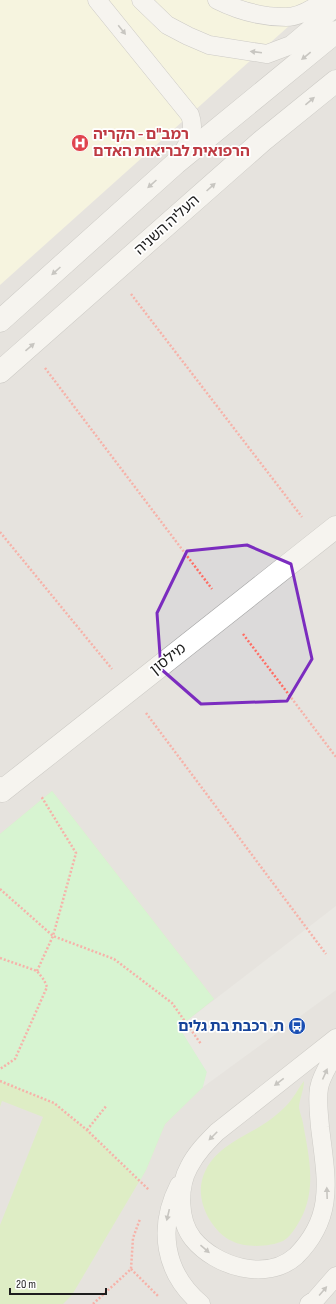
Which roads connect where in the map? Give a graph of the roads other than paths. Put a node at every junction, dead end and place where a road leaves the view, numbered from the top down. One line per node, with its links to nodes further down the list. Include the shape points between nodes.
1 (97, 0): 8 (lane, one-way to 8, via 190,115 193,130)
2 (142, 0): 5 (lane, one-way to 2, via 291,45 267,54 209,45 188,36 167,25)
3 (217, 0): 4 (lane, via 233,8 256,14 287,18 312,10)
4 (325, 0)
5 (336, 7)
6 (336, 32): 8 (street, one-way to 8)
7 (336, 80): 10 (street, העליה השניה, one-way to 7, via 262,141)
8 (176, 163): 9 (street, one-way to 9)
9 (5, 314)
10 (0, 372)
11 (336, 527): 12 (street, מילסון, via 2,791)
12 (0, 788)
13 (336, 1038): 17 (lane, one-way to 17, via 217,1132 202,1147)
14 (336, 1052): 15 (lane, one-way to 14, via 319,1087)
15 (320, 1125): 16 (lane); 17 (lane, one-way to 15, via 183,1183 183,1217 193,1238 210,1254 240,1268 278,1266 296,1256 309,1242 320,1227 328,1205)
16 (336, 1158)
17 (189, 1167): 19 (lane, one-way to 19, via 172,1199 166,1226 172,1268 188,1293)
18 (336, 1276): 20 (lane, one-way to 18, via 315,1300)
19 (201, 1304)
20 (308, 1304)

